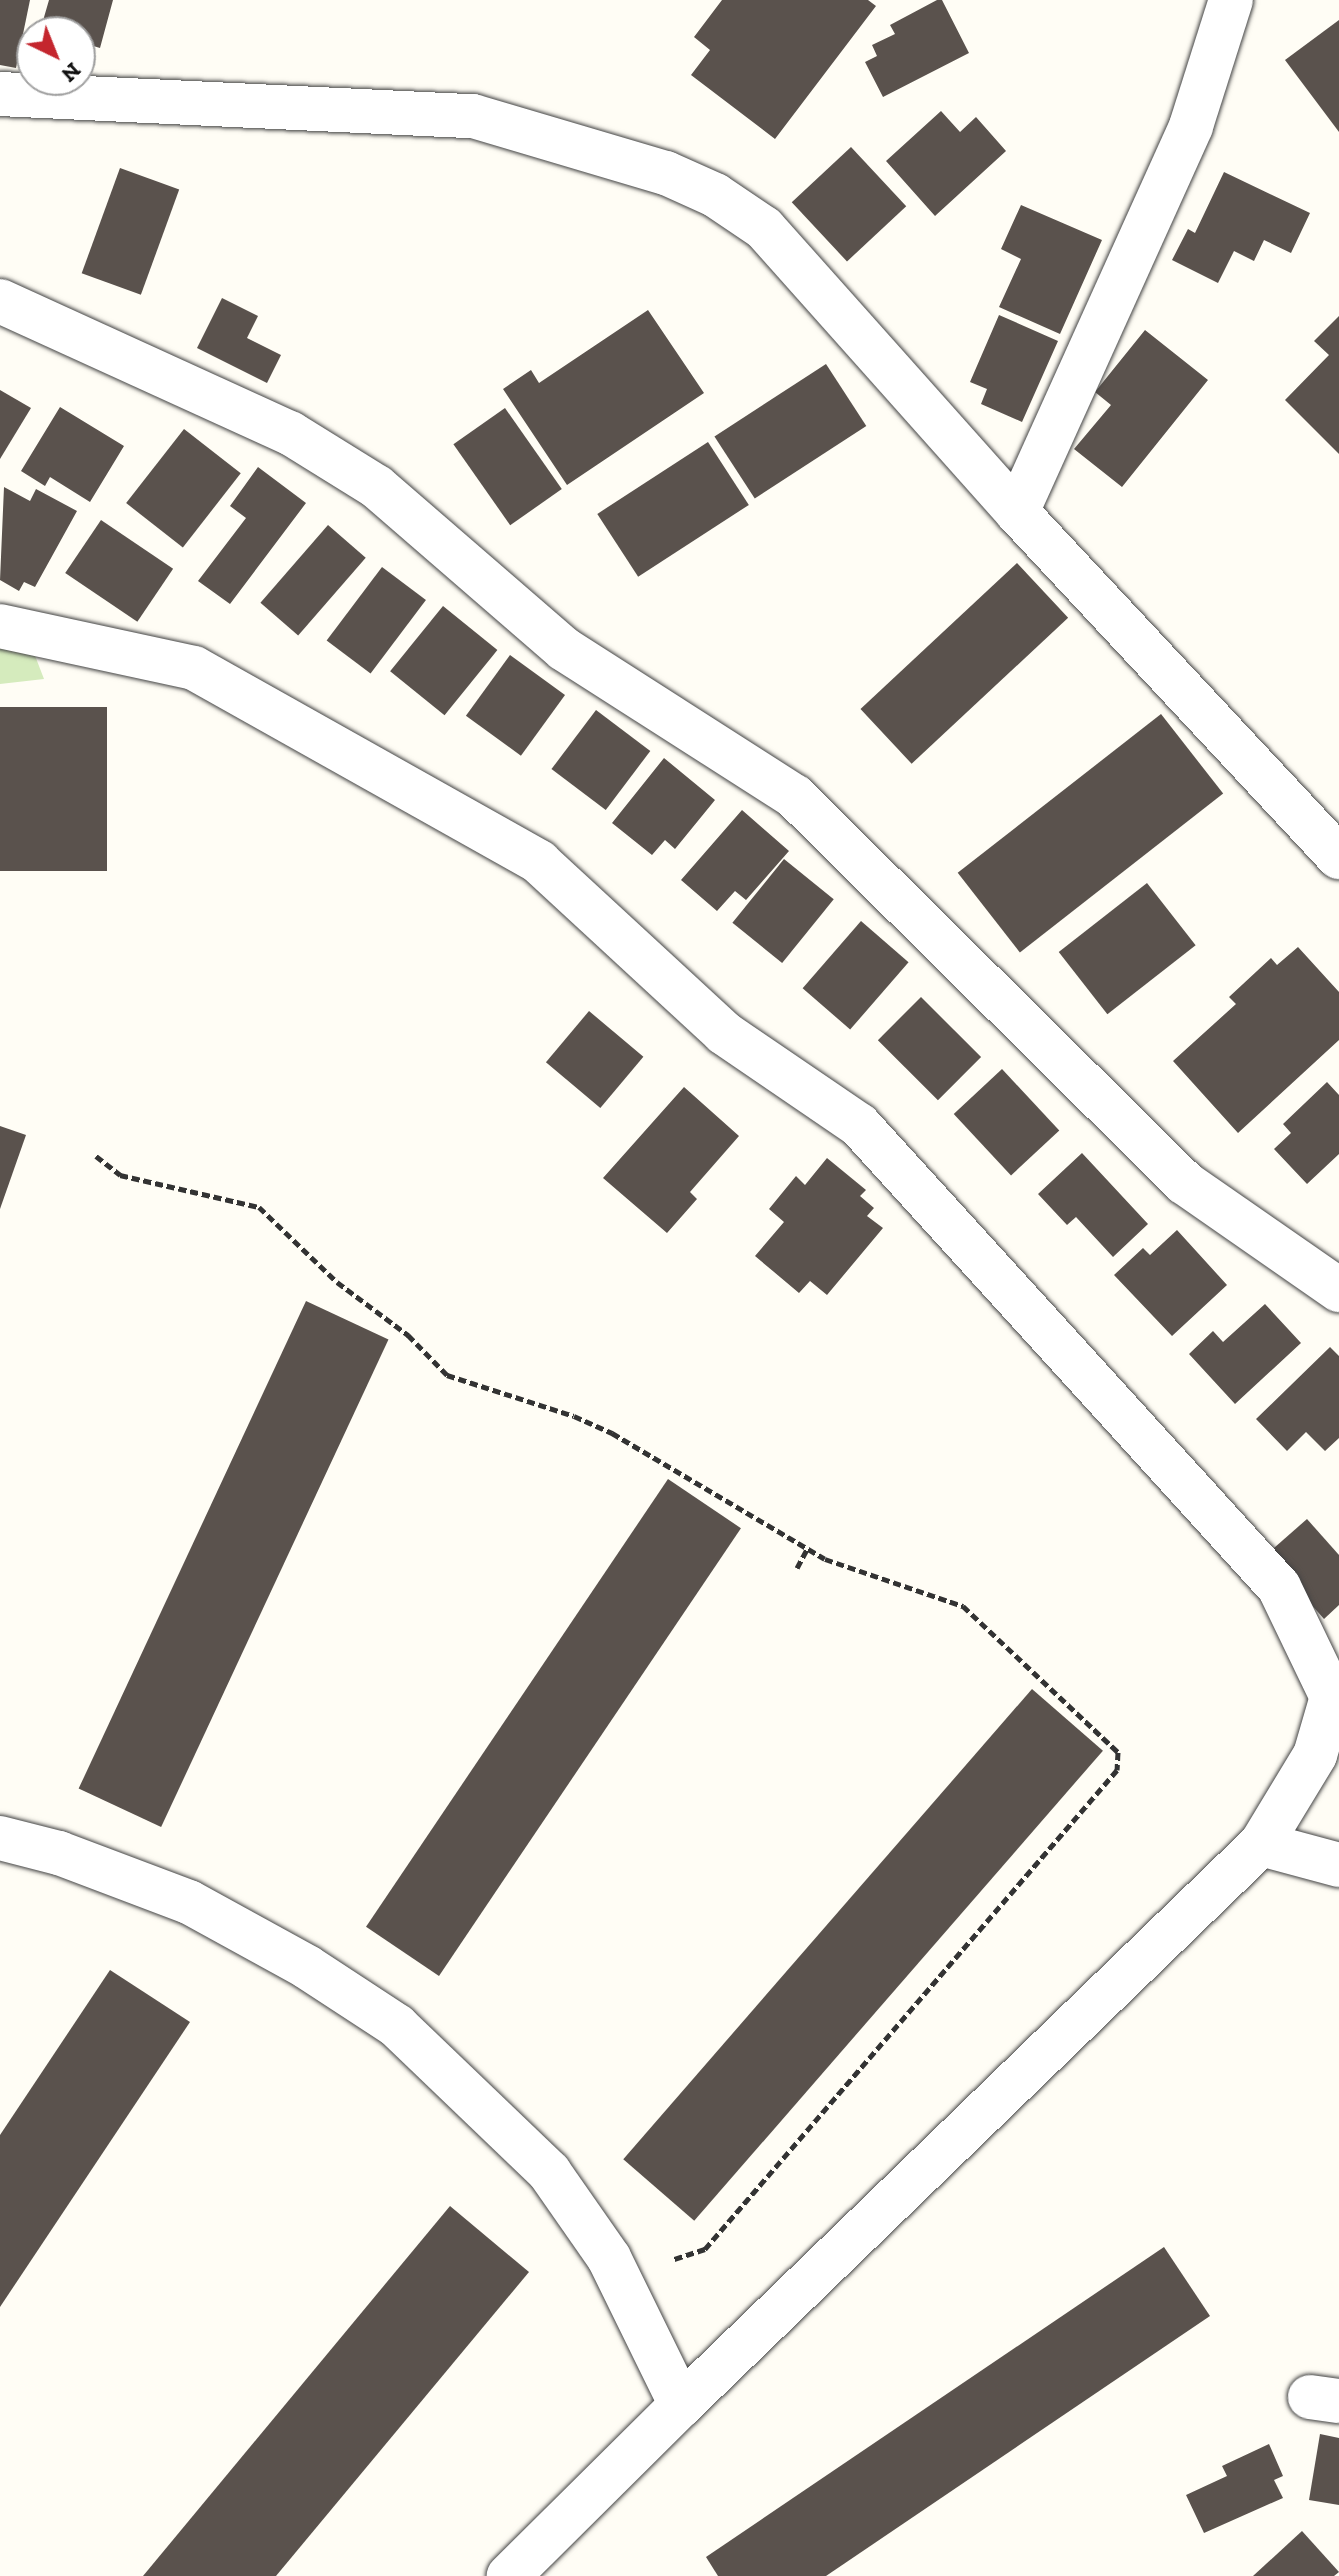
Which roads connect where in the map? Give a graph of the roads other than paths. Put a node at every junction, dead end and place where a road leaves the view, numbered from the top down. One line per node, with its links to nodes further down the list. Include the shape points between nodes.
1 (1231, 0): 4 (street, via 1191,126)
2 (0, 94): 4 (street, via 473,116 666,173 715,195 764,228)
3 (0, 301): 7 (street, via 290,433 377,487 564,649 794,796 1185,1183)
4 (1017, 512): 6 (street)
5 (0, 626): 9 (street, via 194,668 539,862 724,1033 859,1125 1279,1587 1332,1697 1315,1755)
6 (1339, 857)
7 (1339, 1290)
8 (0, 1838): 11 (street, via 59,1853 189,1902 307,1967 397,2026 549,2172 609,2258)
9 (1261, 1844): 10 (street); 11 (street)
10 (1339, 1865)
11 (681, 2405): 12 (street)
12 (527, 2570)

